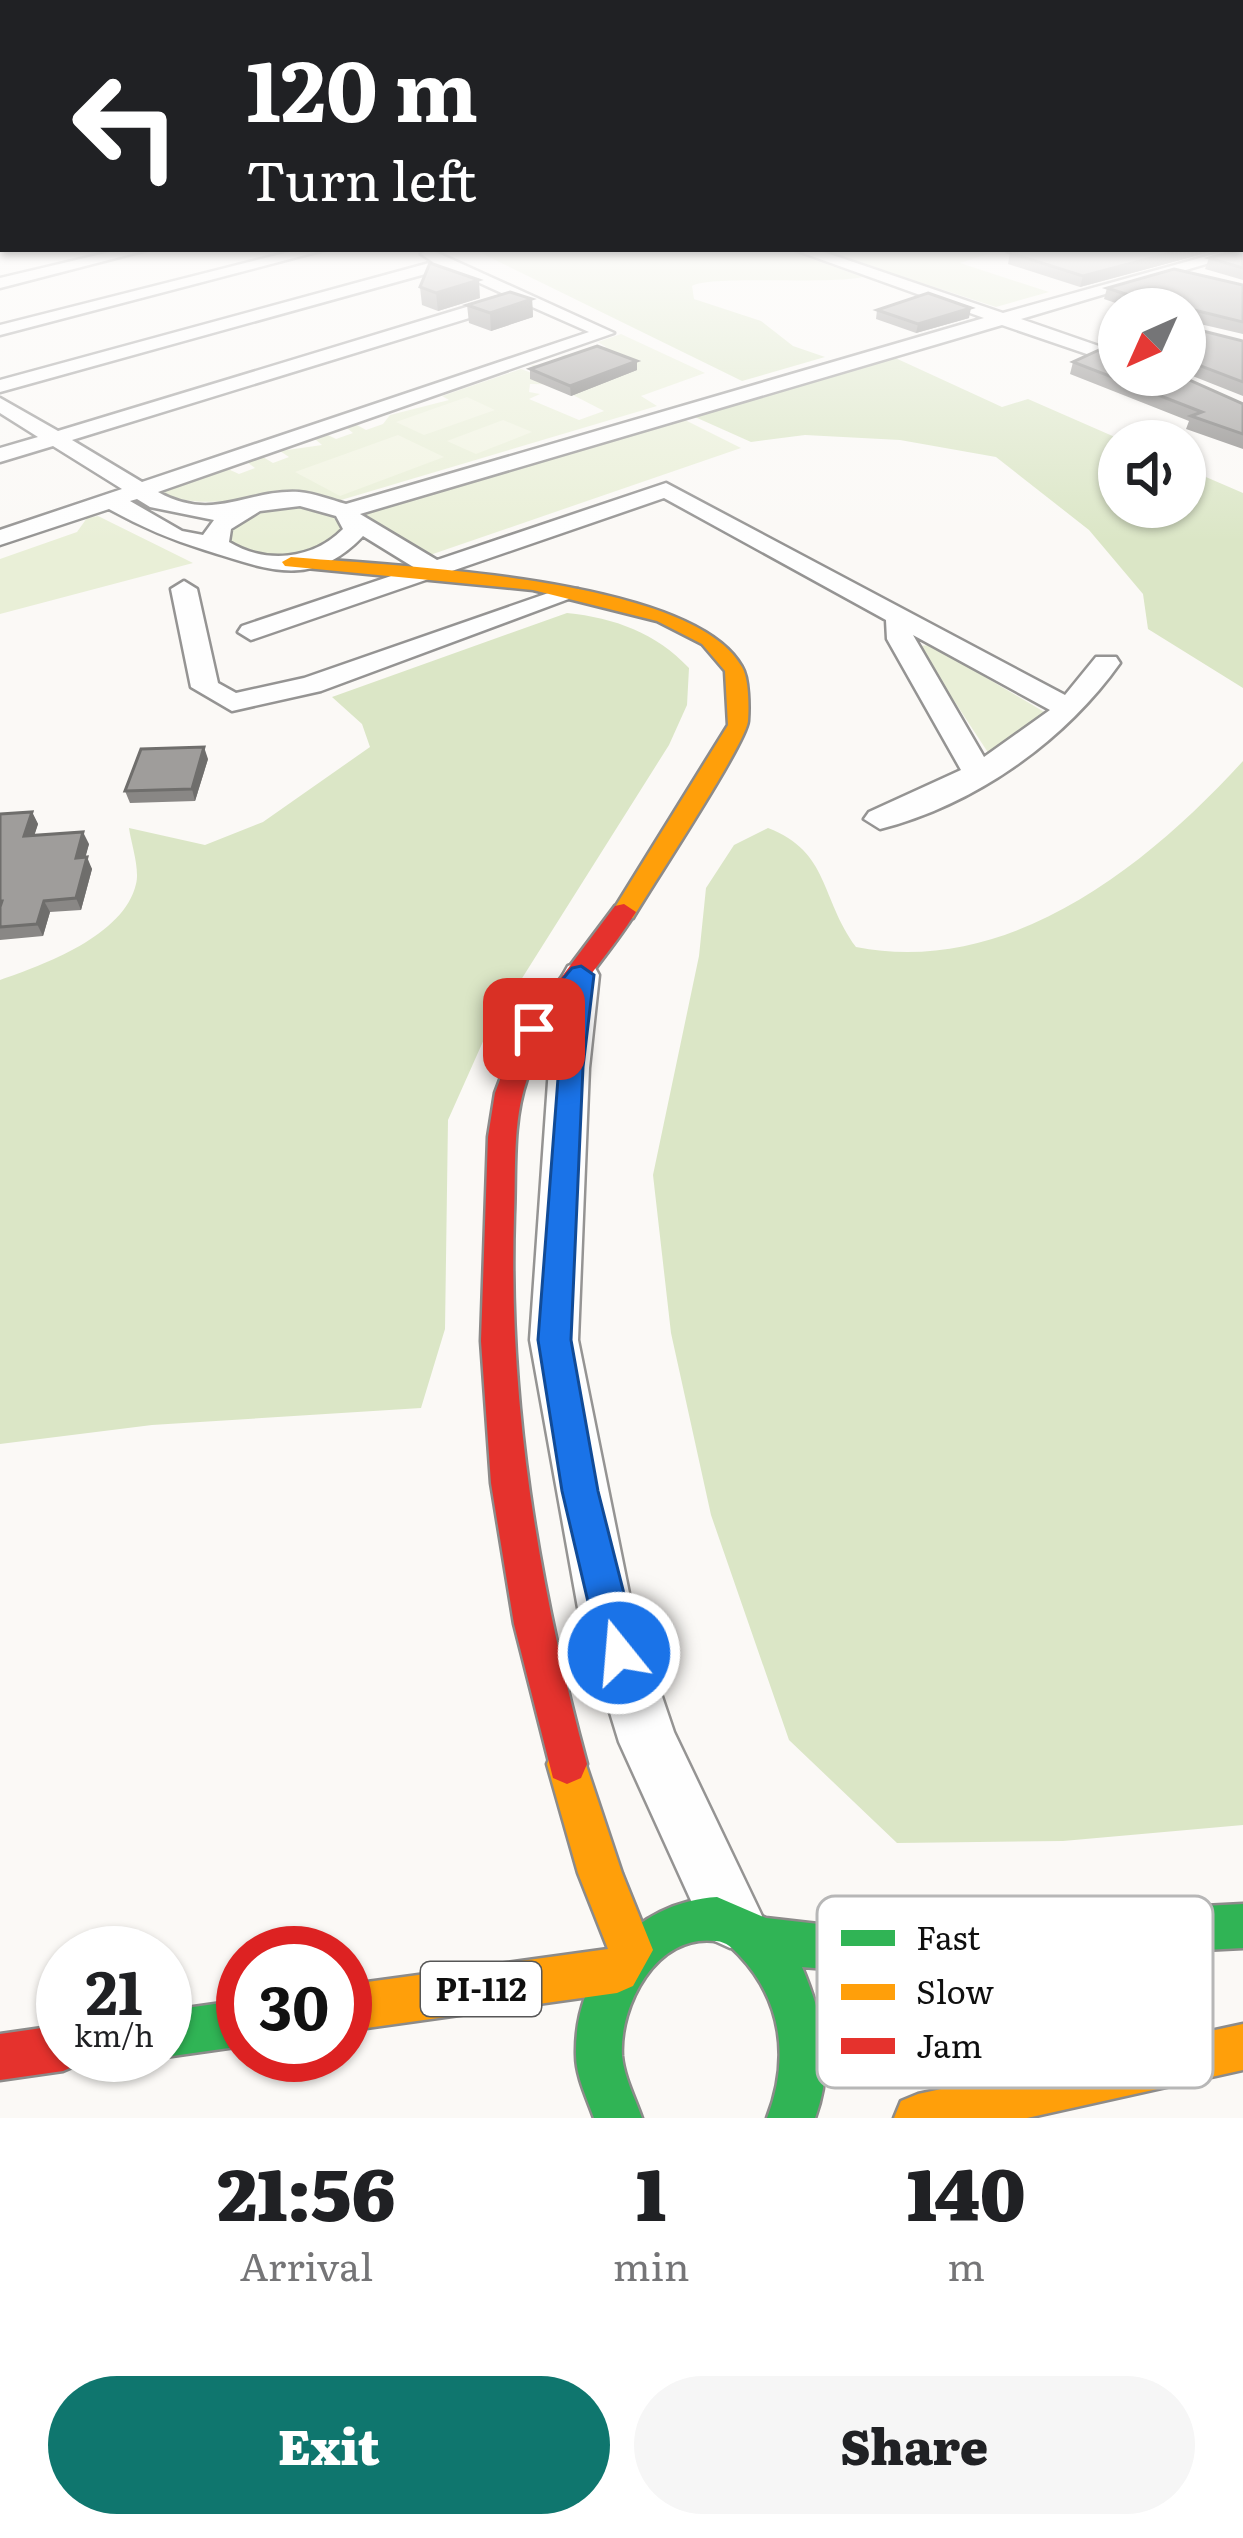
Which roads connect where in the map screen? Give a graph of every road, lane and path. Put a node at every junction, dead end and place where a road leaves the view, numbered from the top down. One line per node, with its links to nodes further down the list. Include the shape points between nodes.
1 (149, 345): 5 (street)
2 (361, 345): 8 (street)
3 (570, 345): 11 (street)
4 (915, 345): 14 (street)
5 (0, 386)
6 (0, 404): 8 (street)
7 (0, 429): 9 (street)
8 (55, 438): 9 (street); 11 (street)
9 (28, 446): 10 (street); 12 (street)
10 (0, 455)
11 (140, 491): 12 (street); 13 (street, via 158,502)
12 (112, 500): 15 (street); 16 (street, via 174,536)
13 (231, 515): 14 (street, via 282,500 319,501); 16 (street, via 215,536)
14 (350, 515): 17 (street, via 355,530 334,550); 18 (street)
15 (0, 538)
16 (218, 546): 17 (street, via 246,560)
17 (291, 562): 18 (street)
18 (436, 570): 20 (street); 21 (street, via 666,490); 22 (street)
19 (184, 589): 20 (street, via 205,687 232,702 311,685)
20 (569, 594): 27 (street, via 671,618 715,640 737,673 738,726)
21 (899, 615): 24 (street); 25 (street, via 900,639)
22 (251, 632)
23 (1106, 662): 24 (street)
24 (1068, 708): 25 (street)
25 (980, 776): 26 (street)
26 (880, 819)
27 (581, 975): 30 (street, via 554,1340 604,1608 648,1742); 32 (street, via 534,1029 510,1088 495,1342 508,1515 531,1633)
28 (1243, 1926): 29 (street, PI-112)
29 (1213, 1928)
30 (744, 1933): 31 (street, PI-112); 32 (street, PI-112, via 686,1918 666,1923); 40 (street, via 785,1979 802,2033)
31 (817, 1945)
32 (624, 1960): 33 (street, PI-112); 39 (street, via 600,2040)
33 (372, 2003)
34 (1243, 2048): 36 (street)
35 (36, 2052): 37 (street)
36 (1213, 2054)
37 (0, 2057)
38 (1057, 2088): 41 (street)
39 (618, 2118)
40 (791, 2118)
41 (918, 2118)

